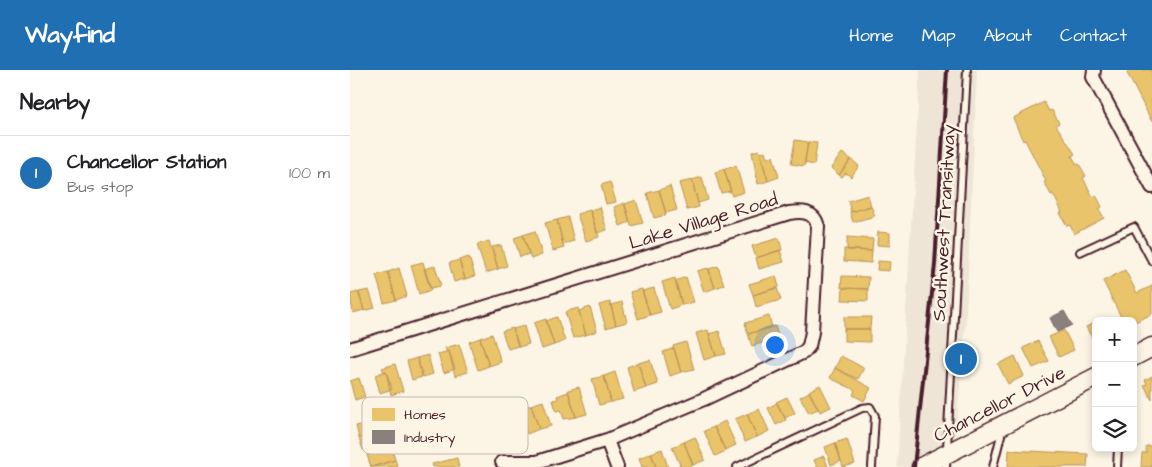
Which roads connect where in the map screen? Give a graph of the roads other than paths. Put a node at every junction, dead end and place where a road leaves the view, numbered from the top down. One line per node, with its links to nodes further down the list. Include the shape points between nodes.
1 (966, 70): 13 (lane, Southwest Transitway)
2 (1094, 70): 3 (street, via 1093,78)
3 (1152, 187)
4 (1080, 252): 5 (lane, via 1134,227)
5 (1152, 261)
6 (1152, 347): 8 (street)
7 (350, 349): 11 (street, Lake Village Road, via 789,213 801,211 816,219 812,332 804,352)
8 (1137, 355)
9 (1092, 379): 10 (street, Chancellor Drive)
10 (1004, 424): 13 (street, Chancellor Drive); 19 (lane)
11 (607, 440): 14 (street, Lake Village Road, via 537,462); 15 (street)
12 (1118, 452): 20 (lane)
13 (946, 460): 18 (street, Chancellor Drive)
14 (502, 462)
15 (617, 467)
16 (737, 467): 17 (lane, via 870,407 876,416)
17 (872, 467)
18 (921, 467)
19 (993, 467)
20 (1117, 467)

